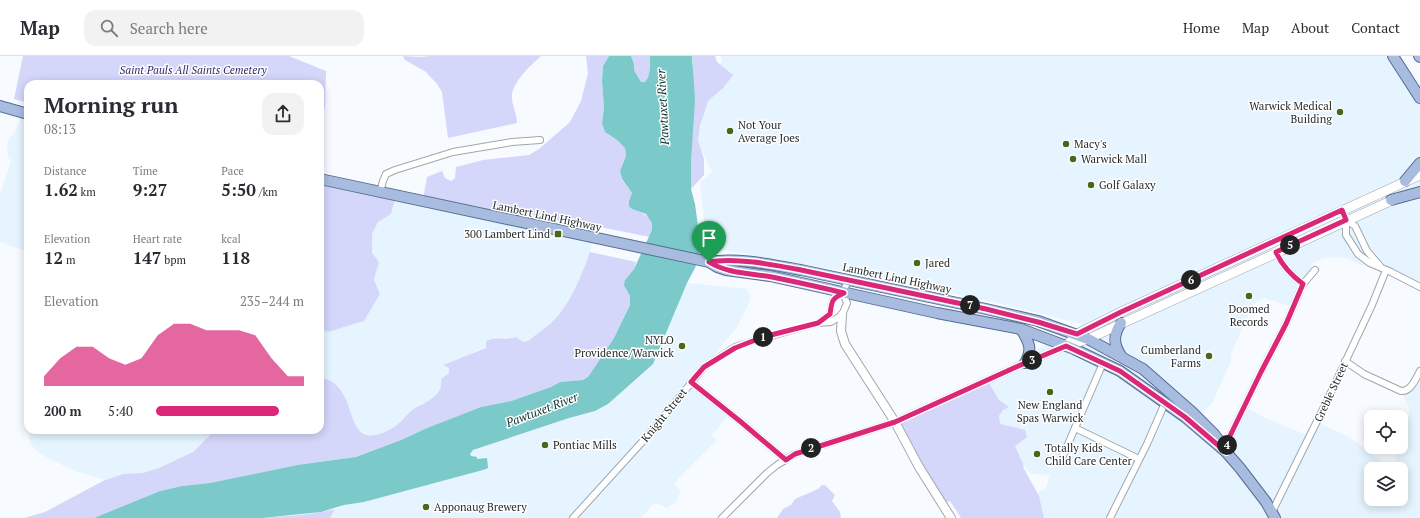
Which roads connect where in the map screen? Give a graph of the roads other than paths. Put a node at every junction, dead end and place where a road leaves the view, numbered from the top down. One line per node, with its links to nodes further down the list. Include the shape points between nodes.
1 (1393, 56): 2 (main road)
2 (1418, 95): 3 (main road)
3 (1420, 104)
4 (5, 108): 5 (main road)
5 (24, 113)
6 (540, 140): 12 (street, via 453,152 396,170 386,174)
7 (1420, 163): 10 (main road)
8 (1420, 175): 10 (main road)
9 (324, 180): 12 (main road, Lambert Lind Highway)
10 (1405, 181): 15 (main road)
11 (1420, 187): 14 (main road)
12 (380, 192): 18 (main road, Lambert Lind Highway)
13 (1420, 192): 14 (main road)
14 (1391, 200): 16 (main road)
15 (1342, 210): 16 (street); 29 (main road)
16 (1346, 220): 17 (main road); 20 (street, via 1355,226 1367,252); 20 (street, via 1346,235 1358,254)
17 (1276, 252): 22 (street, via 1284,267); 27 (main road)
18 (709, 262): 21 (main road, Lambert Lind Highway, via 724,260 777,266); 24 (main road, Lambert Lind Highway, via 726,270 770,276)
19 (1315, 270): 22 (street)
20 (1386, 270): 23 (street); 33 (street, Greble Street, via 1372,306)
21 (848, 280): 24 (street); 29 (main road, Lambert Lind Highway, via 986,309)
22 (1303, 284): 41 (street, via 1286,324 1227,442)
23 (1420, 287)
24 (844, 293): 25 (street, via 847,303); 26 (street, via 832,300 830,314); 28 (main road, Lambert Lind Highway)
25 (842, 315): 26 (street, Knight Street, via 832,322); 39 (street, via 841,332 845,344)
26 (818, 323): 37 (street, Knight Street, via 763,337 735,348 704,367)
27 (1121, 324): 30 (main road); 32 (main road, via 1116,331 1116,350)
28 (1021, 329): 31 (main road, Lambert Lind Highway); 34 (main road, via 1030,348)
29 (1077, 334): 30 (main road, Lambert Lind Highway); 31 (main road)
30 (1088, 339): 31 (main road); 32 (main road, Lambert Lind Highway)
31 (1066, 346): 34 (street); 35 (main road, Lambert Lind Highway)
32 (1122, 357): 41 (main road, Lambert Lind Highway, via 1143,369 1192,412 1214,434)
33 (1345, 361): 36 (street, via 1364,374 1401,391 1410,388); 45 (street, Greble Street)
34 (1025, 363): 39 (street)
35 (1103, 363): 40 (street); 41 (main road, Lambert Lind Highway, via 1120,371 1165,402)
36 (1420, 370)
37 (691, 382): 44 (street); 46 (street, Knight Street, via 653,430)
38 (1164, 405): 43 (street)
39 (895, 422): 44 (street, via 809,449); 48 (street)
40 (1075, 428): 42 (street); 43 (street)
41 (1226, 452): 45 (main road, Lambert Lind Highway)
42 (1062, 458)
43 (1139, 459): 49 (street)
44 (786, 460): 47 (street, via 767,473)
45 (1274, 515)
46 (574, 518)
47 (722, 518)
48 (951, 518)
49 (1110, 518)

